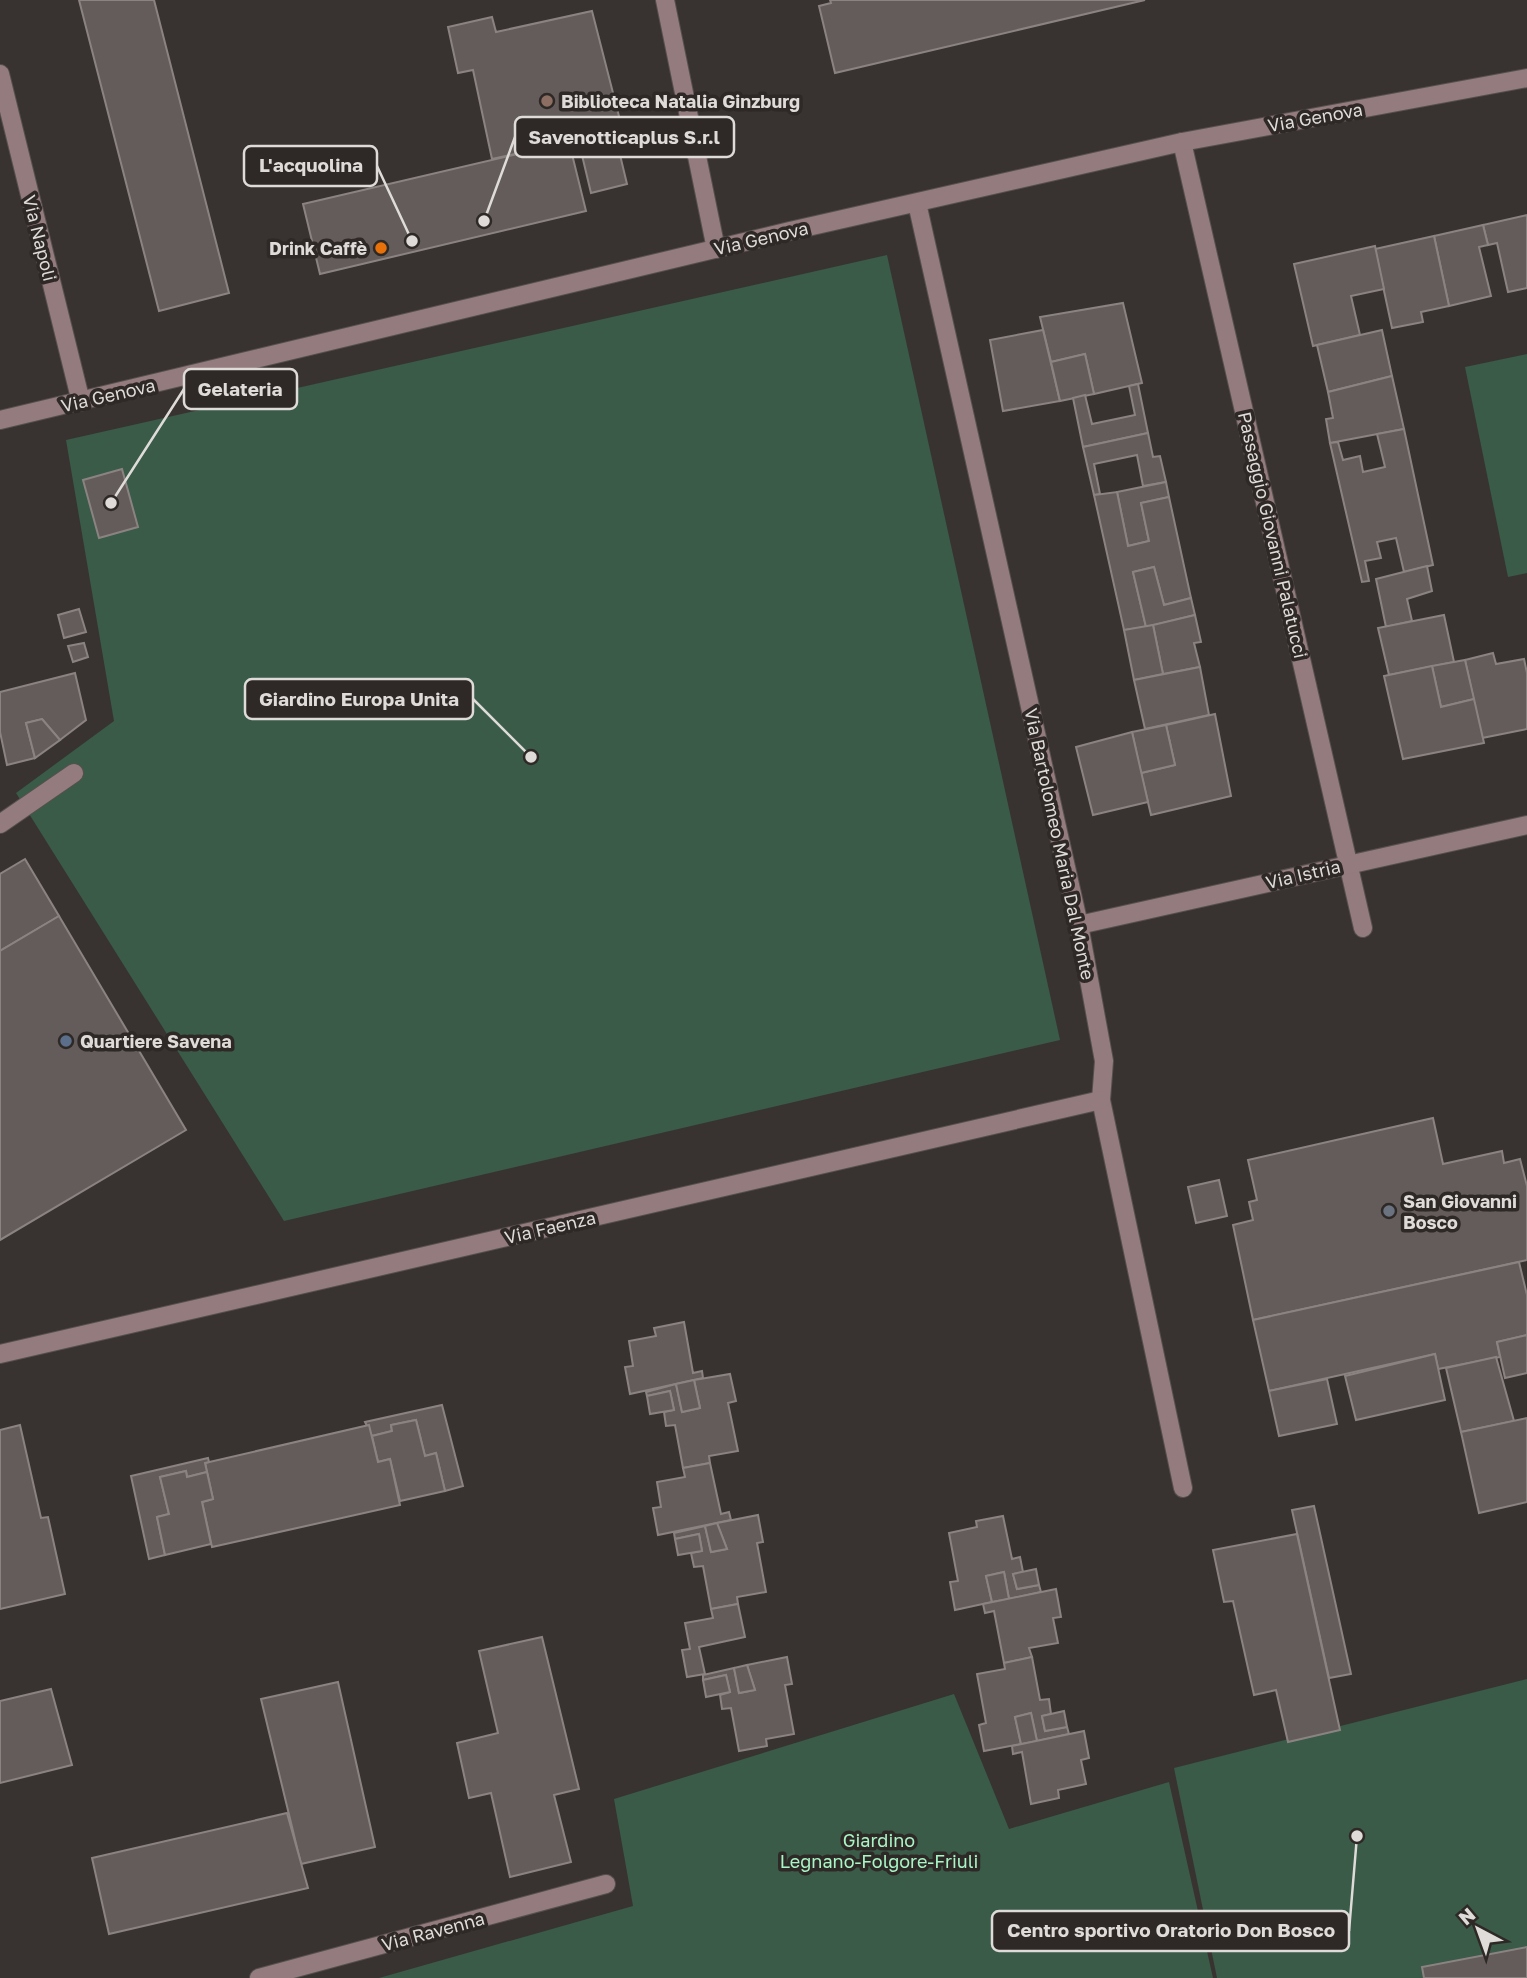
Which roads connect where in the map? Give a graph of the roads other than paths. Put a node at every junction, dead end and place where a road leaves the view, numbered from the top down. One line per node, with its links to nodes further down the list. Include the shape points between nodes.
1 (665, 0): 6 (street)
2 (0, 74): 7 (street, Via Napoli)
3 (1527, 78): 4 (street, Via Genova)
4 (1182, 142): 5 (street, Via Genova); 12 (street, Passaggio Giovanni Palatucci)
5 (917, 203): 6 (street, Via Genova); 13 (street, Via Bartolomeo Maria Dal Monte)
6 (716, 249): 7 (street, Via Genova)
7 (81, 402): 8 (street, Via Genova)
8 (0, 420)
9 (74, 773): 10 (street)
10 (0, 824)
11 (1527, 825): 12 (street, Via Istria)
12 (1348, 864): 13 (street, Via Istria); 14 (street, Passaggio Giovanni Palatucci)
13 (1079, 925): 15 (street, Via Bartolomeo Maria Dal Monte, via 1104,1060)
14 (1363, 928)
15 (1101, 1100): 16 (street, Via Faenza); 17 (street, Via Bartolomeo Maria Dal Monte)
16 (0, 1354)
17 (1183, 1489)
18 (606, 1884): 19 (street, Via Ravenna)
19 (259, 1978)

